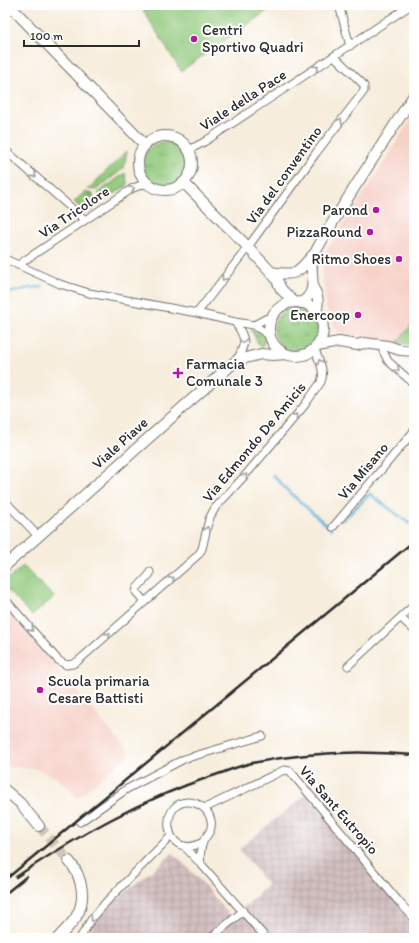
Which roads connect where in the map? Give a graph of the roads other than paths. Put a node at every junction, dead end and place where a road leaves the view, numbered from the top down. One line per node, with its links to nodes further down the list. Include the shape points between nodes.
1 (9, 5): 7 (street)
2 (339, 5): 4 (street)
3 (411, 5): 4 (street, Viale della Pace)
4 (350, 46): 5 (street, Viale della Pace)
5 (334, 56): 9 (street, Viale della Pace, one-way to 5); 13 (street, Via del conventino, one-way to 5, via 365,89)
6 (414, 95): 14 (street)
7 (145, 145): 9 (street, via 156,138 168,136 180,140); 10 (street, via 140,152 138,165 141,176)
8 (5, 150): 12 (street, one-way to 12)
9 (189, 150): 11 (street, via 192,167)
10 (147, 183): 11 (street, via 164,190 175,189); 12 (street, Via Tricolore, one-way to 10, via 133,188)
11 (184, 183): 13 (street)
12 (85, 220): 16 (street, Via Tricolore)
13 (248, 247): 17 (street); 23 (street, Via del conventino, one-way to 23)
14 (313, 255): 17 (street, via 292,275); 18 (street)
15 (5, 259): 16 (street)
16 (18, 265): 23 (street, via 60,284 89,293)
17 (272, 272): 19 (street)
18 (313, 288): 20 (street, via 310,296); 22 (street, via 319,304)
19 (281, 289): 20 (street); 21 (street)
20 (298, 303): 21 (street, via 289,303); 22 (street, via 307,305)
21 (278, 309): 24 (street)
22 (316, 312): 27 (street)
23 (197, 313): 25 (street)
24 (271, 318): 26 (street); 28 (street)
25 (235, 322): 26 (street); 37 (street, one-way to 37, via 243,334 244,341)
26 (254, 325): 28 (street)
27 (323, 329): 29 (street); 31 (street)
28 (271, 339): 35 (street); 36 (street, via 275,347)
29 (339, 342): 30 (street); 31 (street)
30 (357, 345): 32 (street, via 366,343); 33 (street)
31 (316, 347): 36 (street, via 298,356); 46 (street, Via Edmondo De Amicis, one-way to 31, via 198,556 215,508 314,392 323,377)
32 (400, 350): 33 (street); 34 (street)
33 (383, 351): 38 (street, one-way to 38, via 388,361)
34 (414, 351)
35 (261, 354): 36 (street, Viale Piave); 37 (street, Viale Piave)
36 (286, 354)
37 (237, 360): 42 (street, Viale Piave)
38 (414, 384)
39 (414, 431): 41 (street, Via Misano)
40 (5, 501): 42 (street)
41 (333, 527)
42 (38, 536): 43 (street, Viale Piave)
43 (5, 566)
44 (150, 572): 46 (street, via 136,592)
45 (5, 600): 46 (street, Via Edmondo De Amicis, one-way to 46, via 58,660 66,665 78,661)
46 (145, 602)
47 (414, 605): 48 (street)
48 (401, 618): 49 (street); 50 (street)
49 (414, 630)
50 (348, 666)
51 (262, 736): 54 (street, via 184,759 127,789)
52 (5, 790): 55 (street)
53 (205, 808): 56 (street, via 192,803 179,805 169,816 168,829); 57 (street, via 212,822 208,836); 62 (street, Via Sant Eutropio, via 284,770 290,771)
54 (80, 822)
55 (40, 826)
56 (171, 836): 58 (street); 64 (street, one-way to 64, via 107,901)
57 (203, 842): 58 (street); 60 (street)
58 (184, 846): 60 (street)
59 (69, 861): 63 (street, via 81,882 81,901 76,916)
60 (201, 864): 61 (street)
61 (243, 912): 65 (street); 66 (street)
62 (414, 918)
63 (58, 938)
64 (80, 938)
65 (211, 938)
66 (266, 938)

